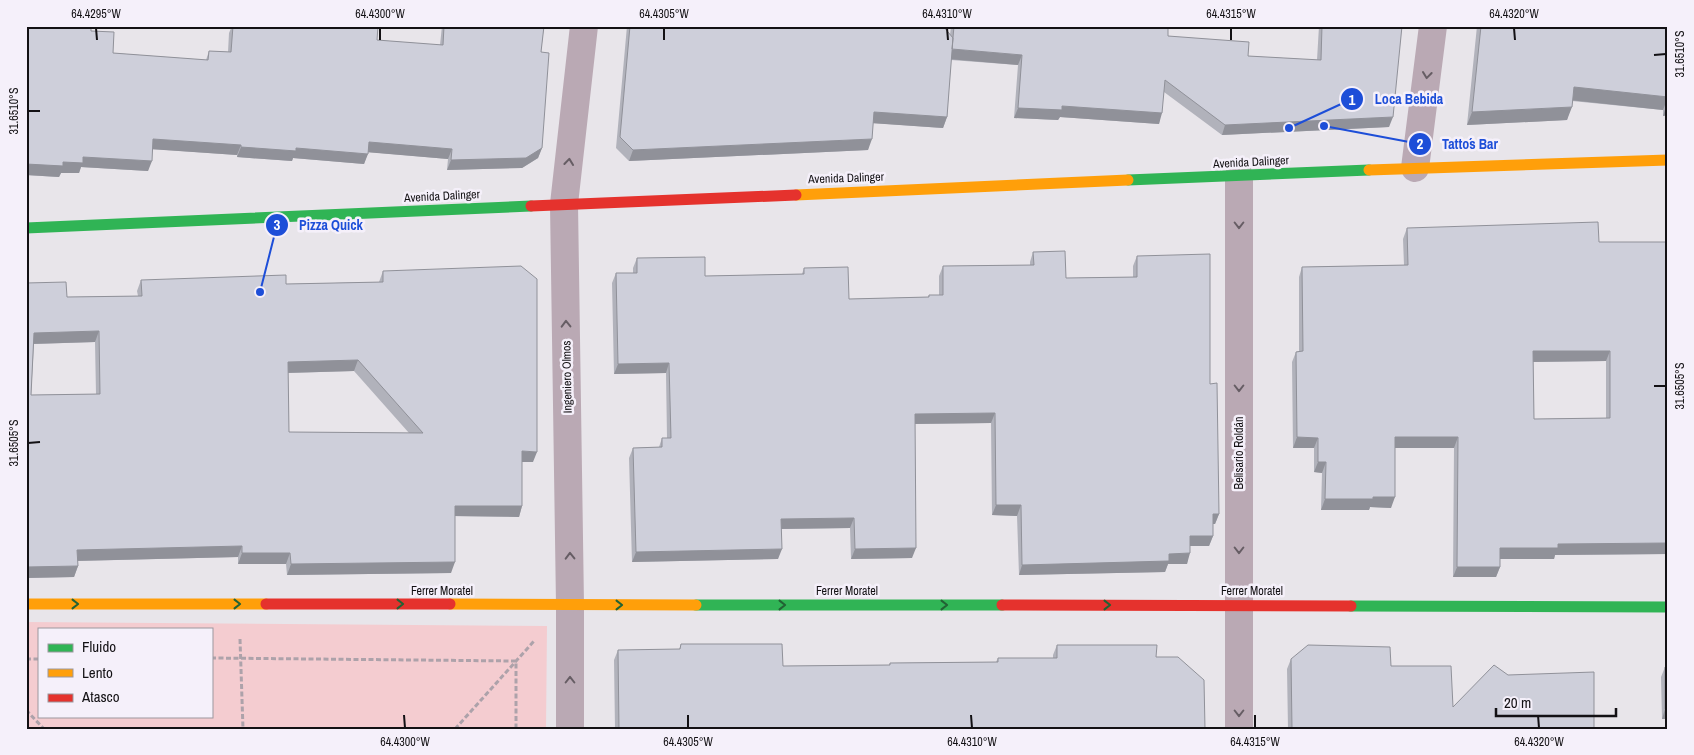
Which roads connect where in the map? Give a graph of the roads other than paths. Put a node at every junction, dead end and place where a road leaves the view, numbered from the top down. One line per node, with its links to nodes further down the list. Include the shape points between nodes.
1 (584, 26): 6 (street, Ingeniero Olmos, one-way to 1)
2 (1433, 26): 4 (street, one-way to 4)
3 (1668, 160): 4 (street, Avenida Dalinger)
4 (1415, 168): 5 (street, Avenida Dalinger)
5 (1240, 176): 6 (street, Avenida Dalinger); 9 (street, Belisario Roldán, one-way to 9)
6 (564, 204): 7 (street, Avenida Dalinger); 11 (street, Ingeniero Olmos, one-way to 6)
7 (26, 228)
8 (26, 604): 11 (street, Ferrer Moratel, one-way to 11)
9 (1238, 605): 10 (street, Ferrer Moratel); 11 (street, Ferrer Moratel, one-way to 9); 13 (street, Belisario Roldán, one-way to 13)
10 (1668, 607)
11 (570, 617): 12 (street, Ingeniero Olmos, one-way to 11)
12 (570, 729)
13 (1239, 729)

